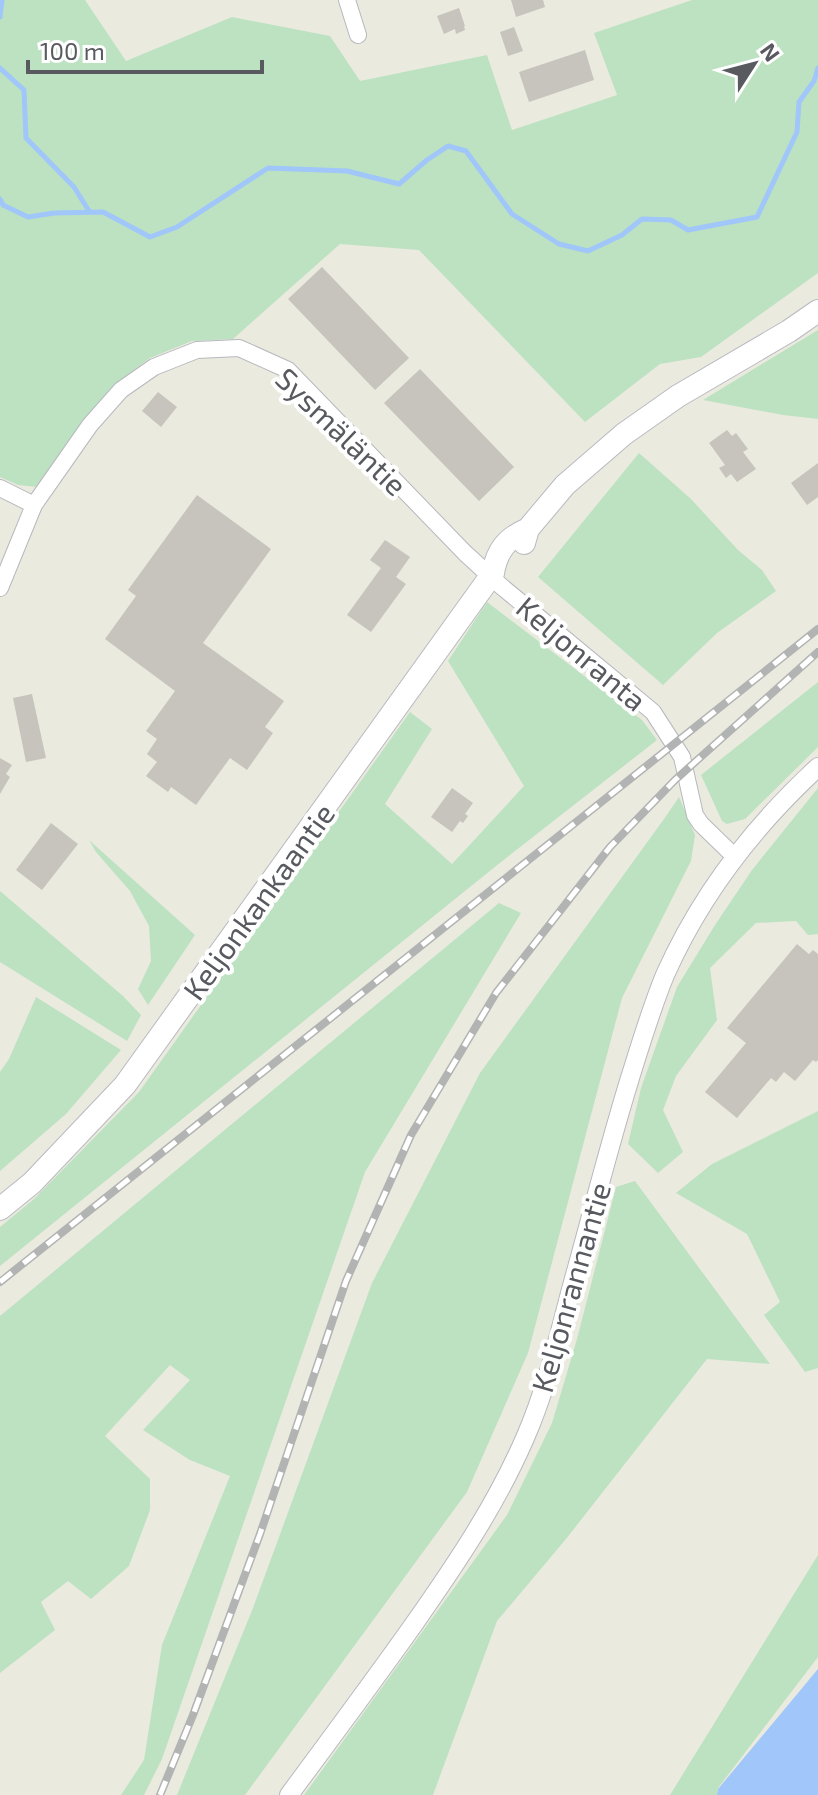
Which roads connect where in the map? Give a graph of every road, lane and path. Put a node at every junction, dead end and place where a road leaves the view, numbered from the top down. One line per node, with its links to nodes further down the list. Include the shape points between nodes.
1 (347, 0): 2 (street)
2 (358, 35)
3 (818, 311): 6 (main road, Keljonkankaantie, via 624,434 565,485 528,529 524,545 507,566)
4 (0, 488): 5 (street)
5 (34, 505): 6 (street, Sysmäläntie, via 121,390 154,367 197,350 239,348 288,370); 7 (street, Sysmäläntie)
6 (491, 575): 9 (street, Keljonranta, via 653,712 682,757 695,815); 10 (main road, Keljonkankaantie, via 125,1085 32,1183)
7 (0, 588)
8 (818, 767): 9 (street, Keljonrannantie)
9 (735, 857): 11 (street, Keljonrannantie, via 680,945 650,1014 554,1353 505,1482 462,1556)
10 (0, 1209)
11 (289, 1795)

